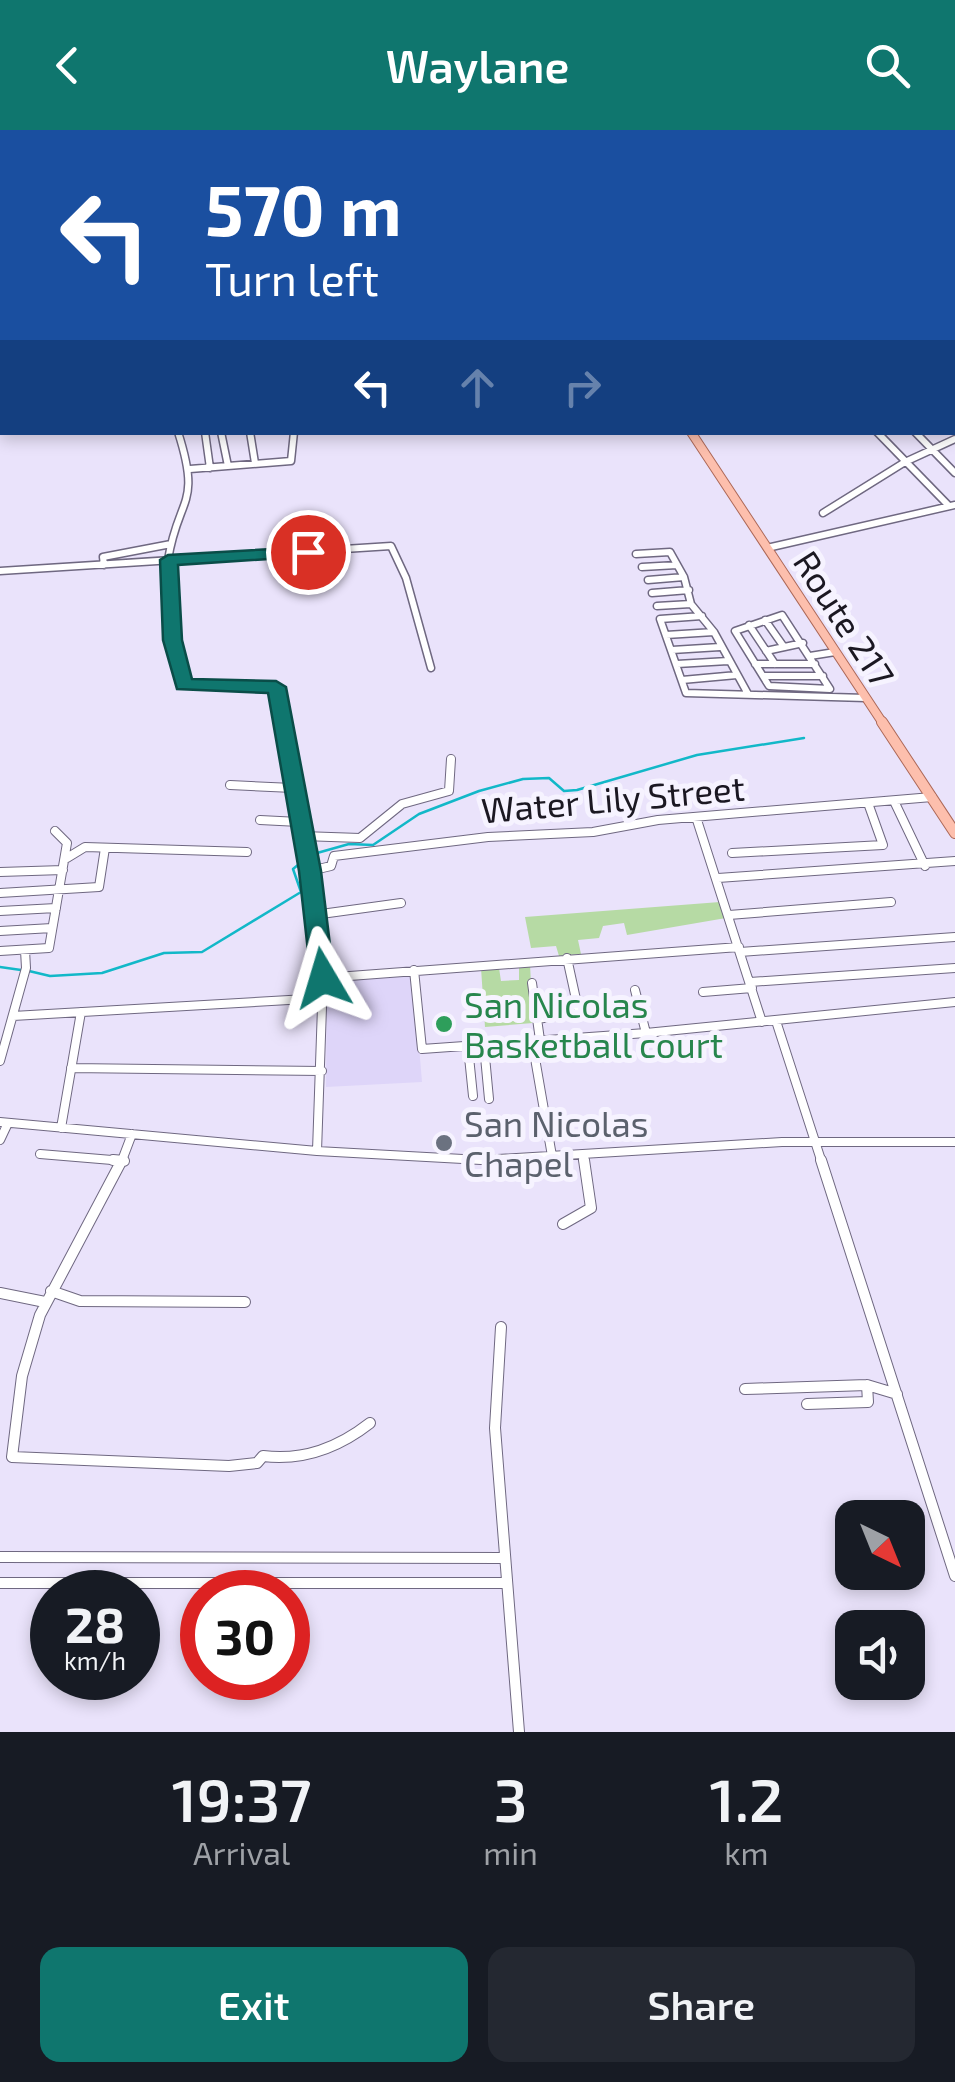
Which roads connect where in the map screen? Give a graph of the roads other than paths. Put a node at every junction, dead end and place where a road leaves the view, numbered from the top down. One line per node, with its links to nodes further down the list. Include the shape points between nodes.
1 (179, 435): 15 (street)
2 (205, 435): 14 (street)
3 (222, 435): 13 (street)
4 (250, 435): 12 (street)
5 (294, 435): 12 (street, via 293,460)
6 (693, 435): 20 (main road, Route 217)
7 (880, 435): 11 (street)
8 (918, 435): 10 (street)
9 (955, 438): 10 (street)
10 (932, 450): 11 (street); 16 (street)
11 (905, 462): 17 (street); 18 (street)
12 (255, 464): 13 (street)
13 (228, 466): 14 (street)
14 (210, 468): 15 (street)
15 (190, 470): 19 (street, via 189,503)
16 (955, 472)
17 (952, 505): 20 (street)
18 (823, 513)
19 (171, 544): 22 (street); 23 (street, via 103,557)
20 (766, 548): 41 (main road, Route 217)
21 (636, 554): 24 (street, via 670,552)
22 (168, 560): 23 (street); 49 (street, via 391,546); 58 (street, via 172,640 184,685 276,687)
23 (104, 565): 26 (street)
24 (677, 565): 25 (street); 27 (street)
25 (642, 567)
26 (0, 572)
27 (684, 577): 28 (street); 29 (street)
28 (648, 580)
29 (688, 590): 30 (street); 31 (street)
30 (652, 593)
31 (690, 604): 32 (street); 33 (street)
32 (657, 606)
33 (702, 616): 36 (street); 37 (street, via 660,620)
34 (764, 620): 35 (street); 38 (street, via 782,615); 40 (street)
35 (749, 625): 43 (street); 47 (street, via 736,632)
36 (714, 632): 37 (street); 39 (street)
37 (666, 636): 42 (street)
38 (803, 644): 40 (street); 44 (street)
39 (720, 647): 42 (street); 45 (street)
40 (784, 647): 43 (street)
41 (833, 649): 44 (street); 55 (main road, Route 217)
42 (672, 650): 46 (street)
43 (766, 651): 48 (street)
44 (811, 658): 48 (street); 52 (street)
45 (728, 661): 46 (street); 50 (street)
46 (677, 664): 53 (street)
47 (755, 664): 48 (street); 51 (street)
48 (774, 664)
49 (430, 668)
50 (737, 675): 53 (street); 54 (street)
51 (763, 676): 52 (street); 52 (street, via 772,688 830,688)
52 (823, 676)
53 (682, 680): 54 (street, via 686,692)
54 (748, 694): 55 (street)
55 (866, 698): 59 (main road, Route 217)
56 (450, 759): 67 (street, via 449,791 402,804 360,838)
57 (230, 785): 58 (street)
58 (293, 788): 64 (street)
59 (932, 797): 60 (street, Water Lily Street); 66 (main road, Route 217)
60 (894, 801): 61 (street, Water Lily Street); 74 (street)
61 (868, 803): 62 (street, Water Lily Street); 68 (street)
62 (696, 817): 77 (street, Water Lily Street, via 334,856 331,866); 79 (street)
63 (260, 820): 64 (street)
64 (298, 822): 67 (street)
65 (55, 830): 72 (street, via 67,843)
66 (955, 832)
67 (302, 836): 77 (street)
68 (882, 845): 71 (street); 75 (street)
69 (105, 848): 70 (street); 72 (street, via 85,847); 80 (street, via 99,887)
70 (247, 852)
71 (732, 853)
72 (67, 858): 76 (street)
73 (955, 861): 74 (street)
74 (925, 866): 75 (street)
75 (892, 868): 79 (street)
76 (63, 870): 78 (street); 80 (street)
77 (310, 871): 87 (street)
78 (0, 872)
79 (718, 878): 86 (street)
80 (60, 888): 81 (street); 84 (street)
81 (0, 892)
82 (401, 902): 87 (street)
83 (891, 902): 86 (street)
84 (56, 908): 85 (street); 88 (street)
85 (0, 911)
86 (729, 915): 91 (street)
87 (314, 916): 97 (street)
88 (52, 928): 89 (street); 92 (street, via 49,948)
89 (0, 930)
90 (955, 937): 91 (street)
91 (740, 949): 94 (street); 99 (street)
92 (30, 950): 93 (street); 105 (street)
93 (0, 951)
94 (568, 958): 96 (street); 106 (street, via 578,1013)
95 (955, 968): 99 (street)
96 (414, 970): 97 (street); 112 (street, via 422,1048)
97 (323, 978): 102 (street)
98 (532, 983): 106 (street)
99 (751, 985): 101 (street); 108 (street)
100 (635, 990): 109 (street)
101 (703, 992)
102 (324, 998): 104 (street); 115 (street)
103 (955, 1002): 107 (street)
104 (82, 1012): 105 (street); 114 (street)
105 (13, 1016): 113 (street)
106 (537, 1019): 110 (street)
107 (776, 1021): 108 (street); 122 (street)
108 (762, 1022): 109 (street)
109 (646, 1033): 110 (street)
110 (536, 1041): 111 (street); 127 (street)
111 (484, 1046): 112 (street); 117 (street)
112 (468, 1048): 116 (street)
113 (0, 1061)
114 (72, 1068): 115 (street); 119 (street)
115 (322, 1071): 124 (street)
116 (474, 1096)
117 (489, 1100)
118 (4, 1122): 119 (street); 121 (street)
119 (61, 1128): 120 (street)
120 (132, 1134): 124 (street); 128 (street)
121 (0, 1140)
122 (815, 1141): 123 (street); 126 (street); 139 (street)
123 (955, 1142)
124 (318, 1151): 127 (street, via 481,1160)
125 (40, 1154): 128 (street)
126 (583, 1154): 127 (street); 129 (street, via 591,1208)
127 (552, 1156)
128 (124, 1161): 130 (street)
129 (563, 1224)
130 (51, 1291): 132 (street); 133 (street, via 80,1301)
131 (0, 1293): 132 (street)
132 (45, 1302): 141 (street, via 26,1366 14,1458 229,1466 263,1456 285,1461 329,1450)
133 (230, 1302): 134 (street); 135 (street)
134 (245, 1302)
135 (229, 1317)
136 (502, 1326): 143 (street, via 495,1428)
137 (867, 1385): 138 (street); 139 (street); 140 (street, via 868,1402)
138 (745, 1389)
139 (897, 1394): 144 (street)
140 (806, 1404)
141 (370, 1423)
142 (0, 1557): 143 (street)
143 (506, 1558): 146 (street)
144 (955, 1576)
145 (0, 1583): 146 (street)
146 (508, 1584): 147 (street)
147 (519, 1732)

